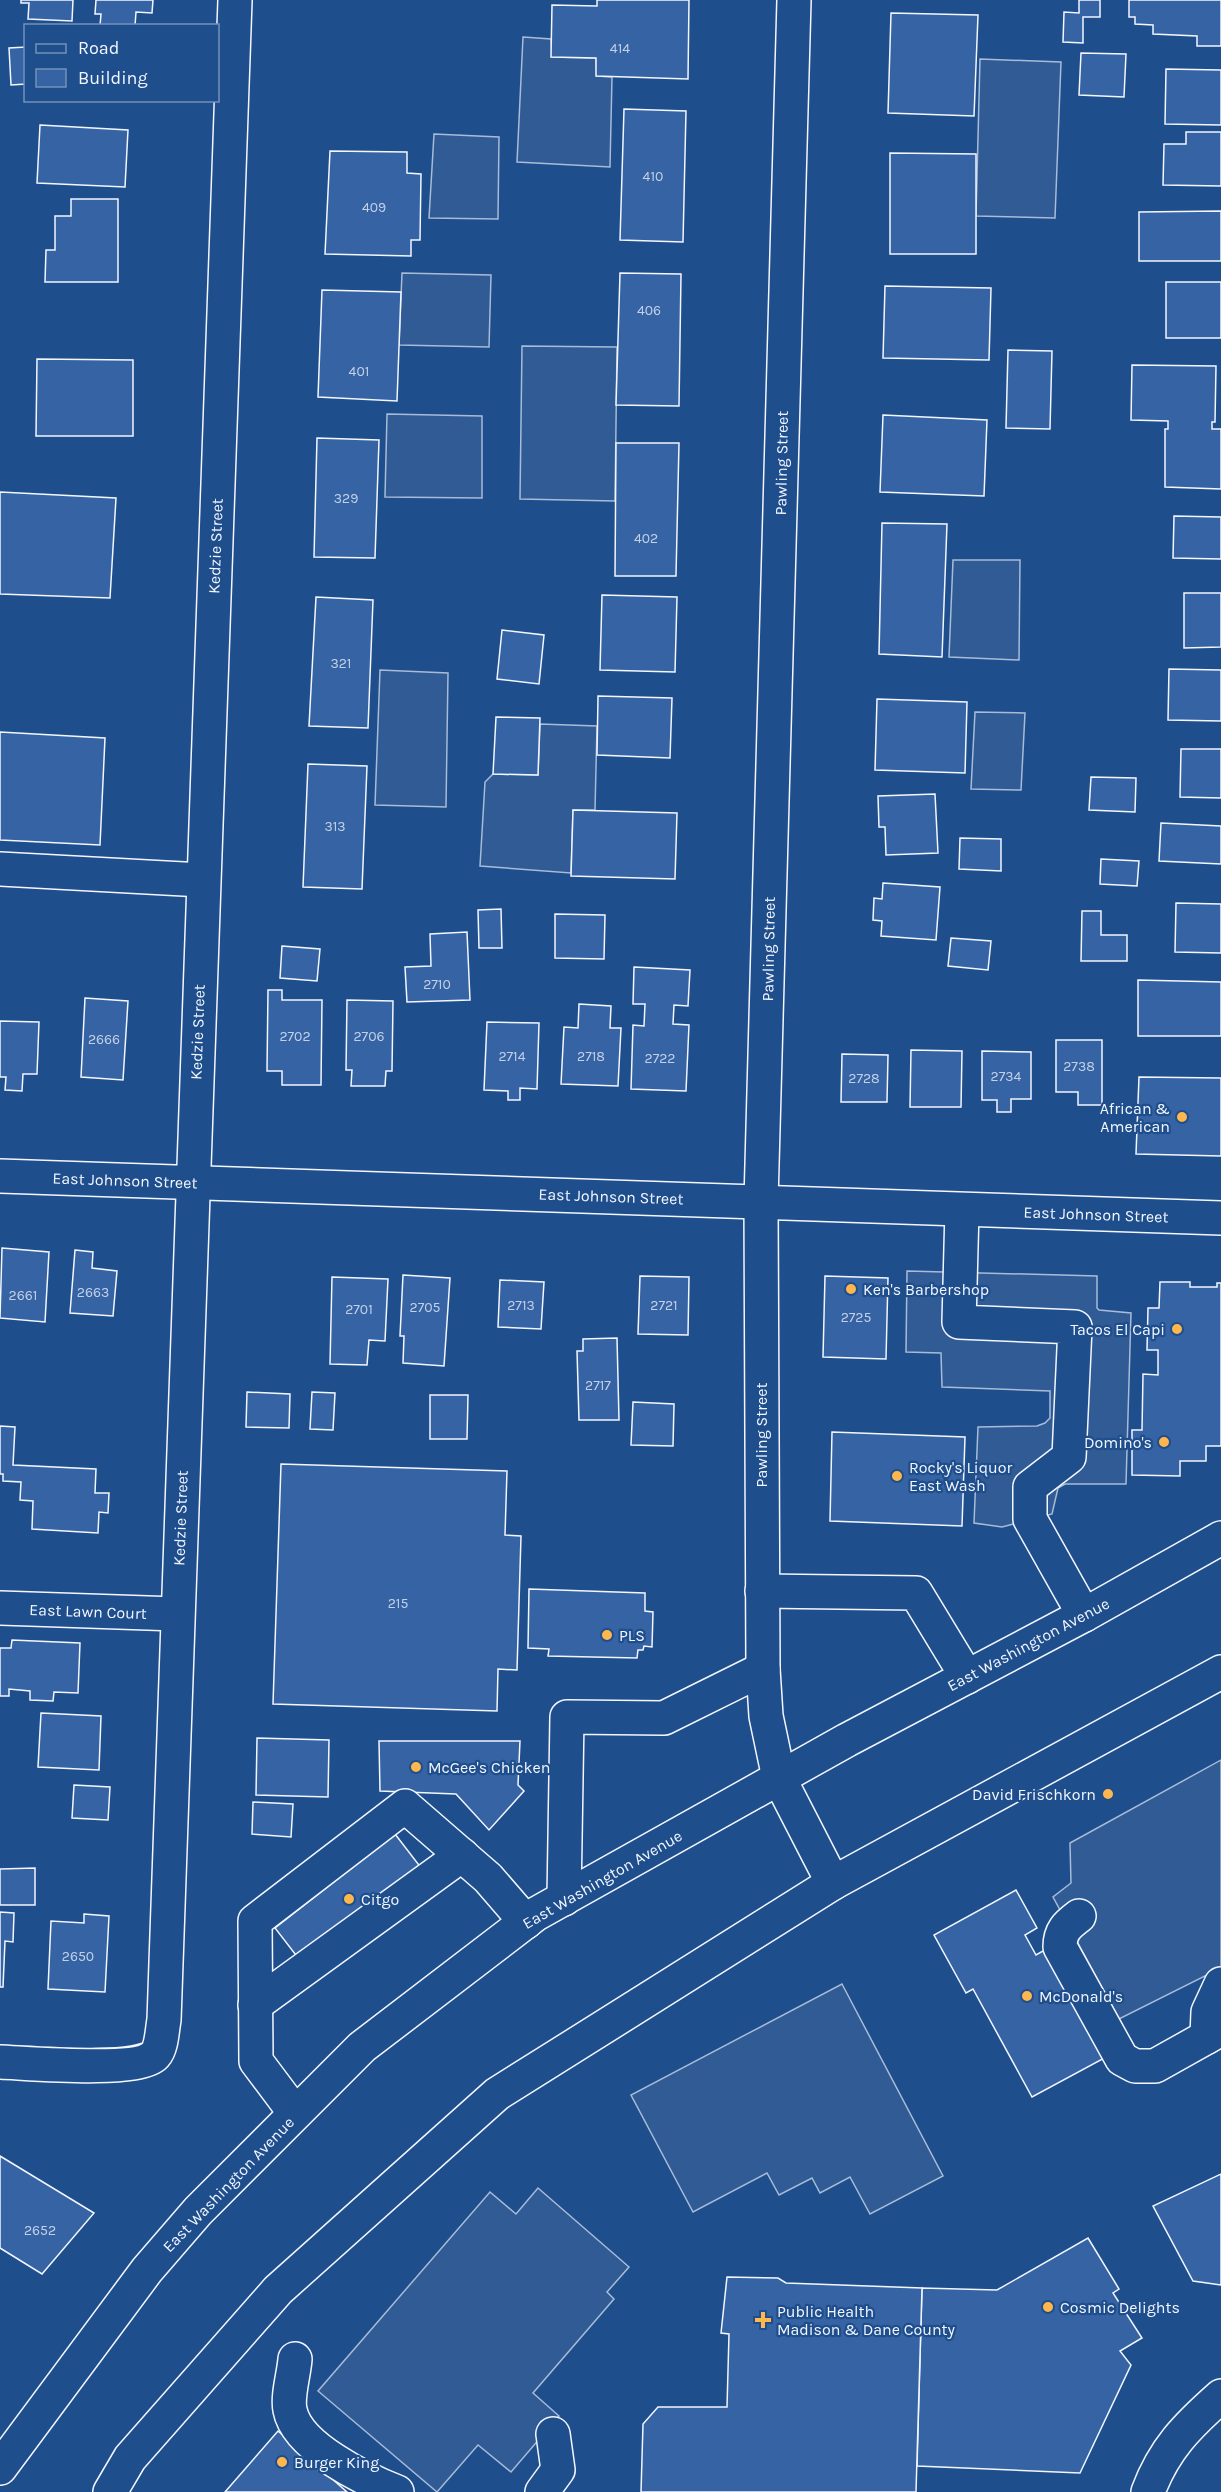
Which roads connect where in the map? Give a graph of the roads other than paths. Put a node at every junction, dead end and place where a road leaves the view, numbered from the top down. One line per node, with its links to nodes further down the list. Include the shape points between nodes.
1 (235, 0): 4 (street, Kedzie Street)
2 (794, 0): 7 (street, Pawling Street)
3 (0, 869): 4 (street)
4 (202, 880): 6 (street, Kedzie Street)
5 (0, 1176): 6 (street, East Johnson Street)
6 (191, 1182): 7 (street, East Johnson Street); 13 (street, Kedzie Street)
7 (761, 1201): 8 (street, East Johnson Street); 11 (street, Pawling Street)
8 (962, 1210): 9 (street, East Johnson Street); 14 (street, via 959,1322 1075,1327 1069,1457 1030,1487 1030,1519)
9 (1221, 1218)
10 (1221, 1538): 14 (street, East Washington Avenue)
11 (762, 1591): 15 (street, Pawling Street); 17 (street, via 916,1593)
12 (0, 1608): 13 (street, East Lawn Court)
13 (177, 1614): 27 (street, Kedzie Street, via 164,2020 157,2054 149,2060 109,2066)
14 (1084, 1615): 17 (street, East Washington Avenue)
15 (763, 1669): 18 (street, Pawling Street, via 766,1716); 21 (street, via 664,1718 567,1718)
16 (1221, 1672): 20 (street)
17 (968, 1677): 18 (street, East Washington Avenue)
18 (779, 1778): 20 (street, Pawling Street); 21 (street, East Washington Avenue)
19 (462, 1856): 23 (street, via 488,1878); 25 (street); 25 (street, via 405,1806 255,1921)
20 (833, 1884): 33 (street, via 497,2094 278,2290 130,2458)
21 (564, 1899): 23 (street, East Washington Avenue)
22 (1079, 1916): 26 (street, via 1066,1926 1060,1947 1122,2059 1135,2066 1155,2066)
23 (526, 1922): 28 (street, East Washington Avenue, via 362,2047)
24 (1221, 1984): 26 (street, via 1208,2012)
25 (255, 2005): 28 (street, via 256,2061)
26 (1214, 2033)
27 (0, 2062)
28 (295, 2113): 32 (street, East Washington Avenue, via 198,2211 147,2270)
29 (295, 2359): 34 (street, via 290,2410 306,2440 361,2478)
30 (1221, 2396): 36 (street, via 1187,2426 1161,2459)
31 (553, 2434): 35 (street, via 558,2470)
32 (0, 2466)
33 (110, 2492)
34 (397, 2492)
35 (542, 2492)
36 (1148, 2492)

